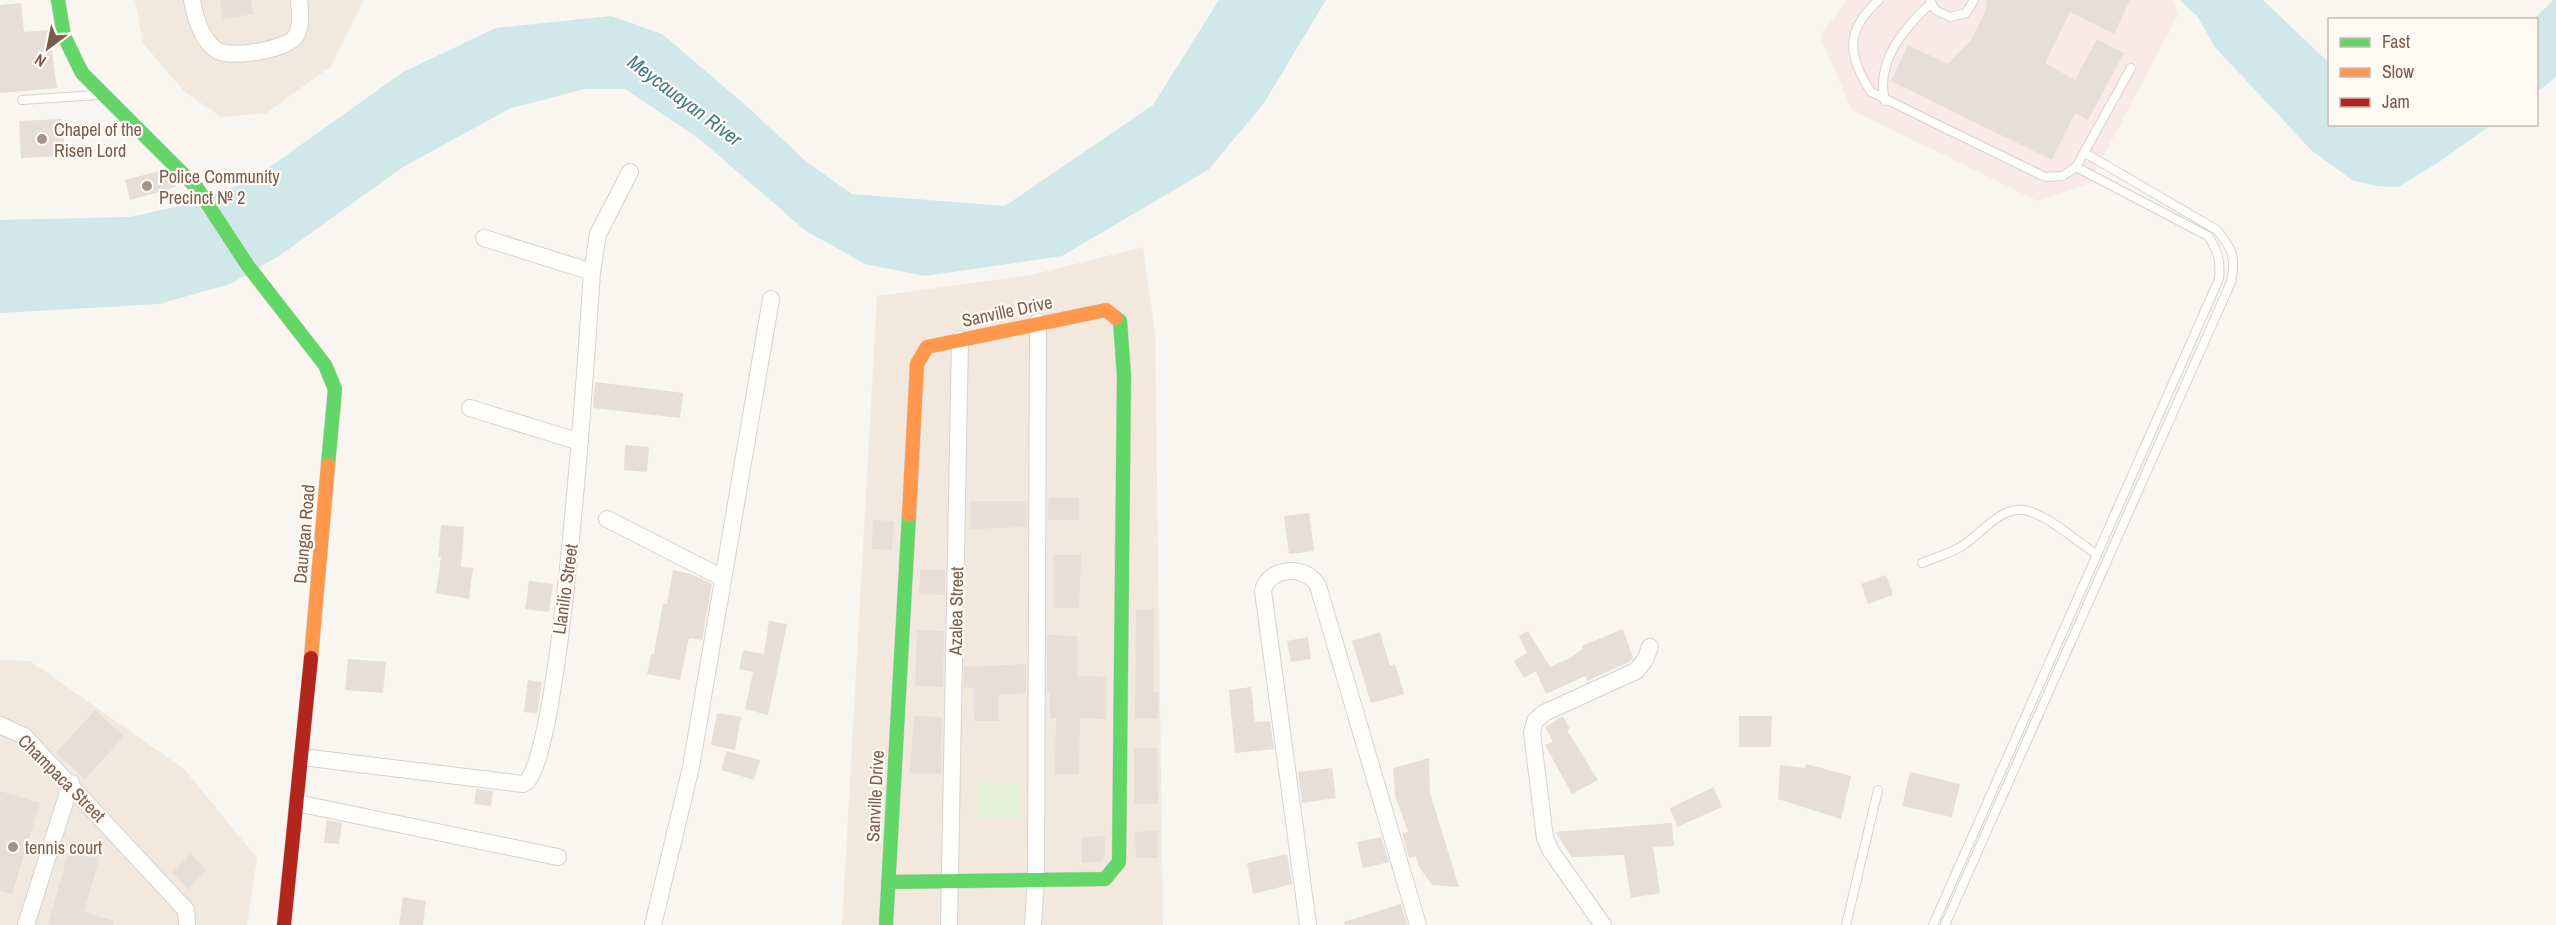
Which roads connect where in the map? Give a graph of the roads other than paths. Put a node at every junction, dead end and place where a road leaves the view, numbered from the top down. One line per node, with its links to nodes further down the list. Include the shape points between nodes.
1 (58, 0): 8 (street, Daungan Road, via 64,36 73,57 82,73)
2 (192, 0): 3 (street, via 203,37 225,55 284,47 300,25)
3 (299, 0)
4 (1879, 0): 10 (lane, via 1855,27 1852,45 1864,82)
5 (1974, 0): 6 (lane, via 1958,16 1942,15)
6 (1931, 2): 10 (lane, via 1888,59 1881,87)
7 (2131, 68): 11 (lane)
8 (104, 94): 9 (lane); 27 (street, Daungan Road, via 197,188 248,266 326,365 334,389)
9 (22, 100)
10 (1885, 101): 12 (lane, via 2045,177 2063,176)
11 (2085, 153): 12 (lane); 47 (lane, via 2217,230 2231,247 2231,282)
12 (2076, 167): 22 (lane, via 2208,236 2218,250 2221,265 2219,279)
13 (630, 172): 15 (street, Llanilio Street, via 598,234)
14 (484, 238): 15 (street)
15 (592, 272): 20 (street, Llanilio Street)
16 (771, 299): 24 (street)
17 (1038, 322): 18 (street, Sanville Drive); 32 (street); 32 (street, Sanville Drive, via 1106,310 1115,314 1120,321 1124,376 1119,862 1105,879)
18 (960, 339): 33 (street, Sanville Drive, via 927,346 917,364); 34 (street, Azalea Street)
19 (470, 408): 20 (street)
20 (580, 442): 27 (street, Llanilio Street, via 572,540 547,717 529,783)
21 (607, 519): 24 (street)
22 (2096, 554): 23 (lane, via 2040,516 2013,510 1998,517 1964,545); 46 (lane)
23 (1922, 563)
24 (723, 578): 38 (street, via 691,767)
25 (1650, 647): 44 (street, via 1636,671 1544,713 1535,721 1532,732 1545,838)
26 (0, 725): 28 (street, Champaca Street, via 24,736)
27 (302, 757): 30 (street, Daungan Road)
28 (71, 783): 35 (street, Champaca Street, via 186,910); 36 (street)
29 (1878, 790): 45 (lane)
30 (297, 803): 31 (street); 37 (street, Daungan Road)
31 (558, 857)
32 (1036, 880): 34 (street); 41 (street)
33 (888, 882): 34 (street); 39 (street, Sanville Drive)
34 (952, 882): 40 (street, Azalea Street)
35 (187, 922)
36 (26, 925)
37 (284, 925)
38 (654, 925)
39 (886, 925)
40 (949, 925)
41 (1033, 925)
42 (1308, 925): 43 (street, via 1263,591 1271,576 1300,571 1313,575 1318,586)
43 (1418, 925)
44 (1603, 925)
45 (1846, 925)
46 (1932, 925)
47 (1945, 925)

